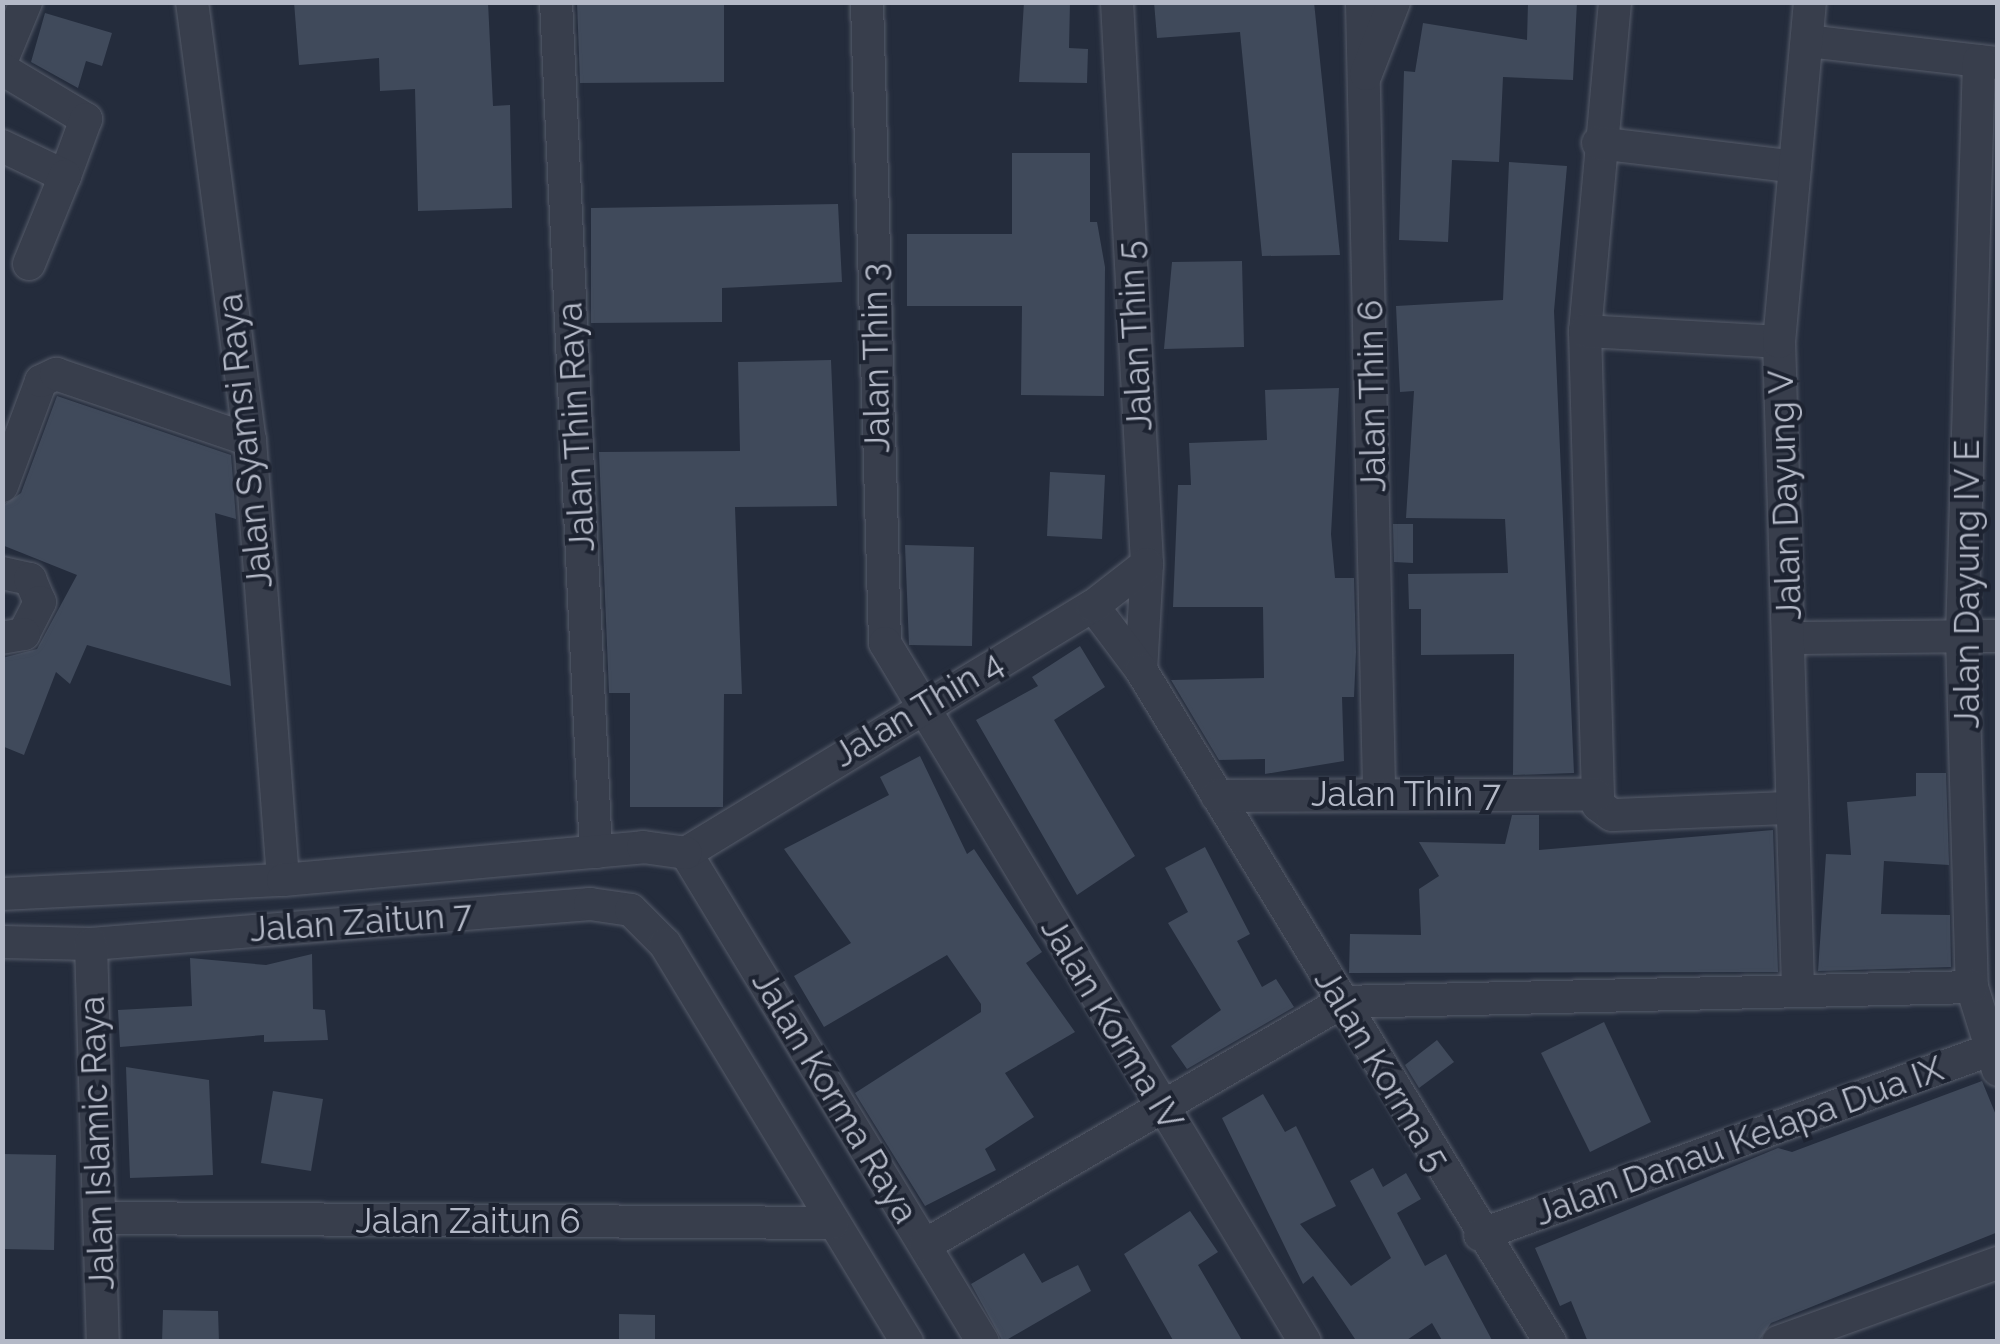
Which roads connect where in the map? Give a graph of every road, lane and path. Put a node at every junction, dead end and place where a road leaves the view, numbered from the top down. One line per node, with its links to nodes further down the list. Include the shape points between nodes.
1 (26, 2): 11 (street)
2 (192, 2): 22 (street, Jalan Syamsi Raya)
3 (556, 2): 38 (street, Jalan Thin Raya)
4 (866, 2): 32 (street, Jalan Thin 3, via 882,630)
5 (1117, 2): 24 (street, Jalan Thin 5)
6 (1362, 2): 14 (street, Jalan Thin 6)
7 (1394, 2): 14 (street)
8 (1616, 2): 15 (street)
9 (1810, 2): 10 (street, Jalan Dayung V)
10 (1807, 41): 12 (street); 17 (street, Jalan Dayung V)
11 (2, 60)
12 (1988, 62): 27 (street, Jalan Dayung IV E)
13 (2, 69): 18 (street, via 86,120)
14 (1366, 74): 33 (street, Jalan Thin 6)
15 (1598, 143): 17 (street); 20 (street)
16 (2, 146): 18 (street)
17 (1795, 167): 21 (street, Jalan Dayung V)
18 (65, 176): 19 (street)
19 (30, 264)
20 (1584, 331): 21 (street); 34 (street)
21 (1779, 342): 30 (street, Jalan Dayung V)
22 (250, 440): 23 (street, via 56,374 41,381); 40 (street, Jalan Syamsi Raya)
23 (2, 486)
24 (1148, 564): 26 (street, Jalan Thin 4); 31 (street, Jalan Thin 5)
25 (2, 573): 29 (street, via 30,579 40,602 24,634)
26 (1093, 606): 31 (street, Jalan Korma 5); 32 (street, Jalan Thin 4)
27 (1962, 636): 28 (street); 30 (street); 36 (street, Jalan Dayung IV E)
28 (1998, 636)
29 (2, 638)
30 (1791, 638): 37 (street, Jalan Dayung V)
31 (1141, 670): 35 (street, Jalan Korma 5)
32 (920, 705): 39 (street, Jalan Thin 4); 48 (street, Jalan Korma IV)
33 (1379, 790): 34 (street, Jalan Thin 7); 35 (street, Jalan Thin 7)
34 (1596, 795): 37 (street, via 1612,815)
35 (1216, 796): 46 (street, Jalan Korma 5)
36 (1983, 806): 44 (street, Jalan Dayung IV E)
37 (1790, 808): 45 (street, Jalan Dayung V)
38 (596, 852): 39 (street); 40 (street)
39 (686, 854): 52 (street, Jalan Korma Raya)
40 (283, 880): 41 (street)
41 (2, 894)
42 (2, 942): 43 (street, Jalan Zaitun 7)
43 (91, 944): 49 (street, Jalan Islamic Raya); 50 (street, Jalan Zaitun 7, via 590,904 631,910 666,944)
44 (1972, 987): 45 (street); 47 (street, Jalan Dayung IV E)
45 (1798, 988): 46 (street)
46 (1342, 1002): 48 (street); 51 (street, Jalan Korma 5)
47 (1995, 1056): 51 (street, Jalan Danau Kelapa Dua IX)
48 (1161, 1106): 52 (street); 57 (street, Jalan Korma IV)
49 (103, 1218): 50 (street, Jalan Zaitun 6); 54 (street, Jalan Islamic Raya)
50 (833, 1223): 55 (street)
51 (1480, 1235): 58 (street, Jalan Korma 5)
52 (925, 1245): 56 (street, Jalan Korma Raya)
53 (1998, 1263): 59 (street)
54 (102, 1342)
55 (907, 1342)
56 (983, 1342)
57 (1305, 1342)
58 (1550, 1342)
59 (1778, 1342)

